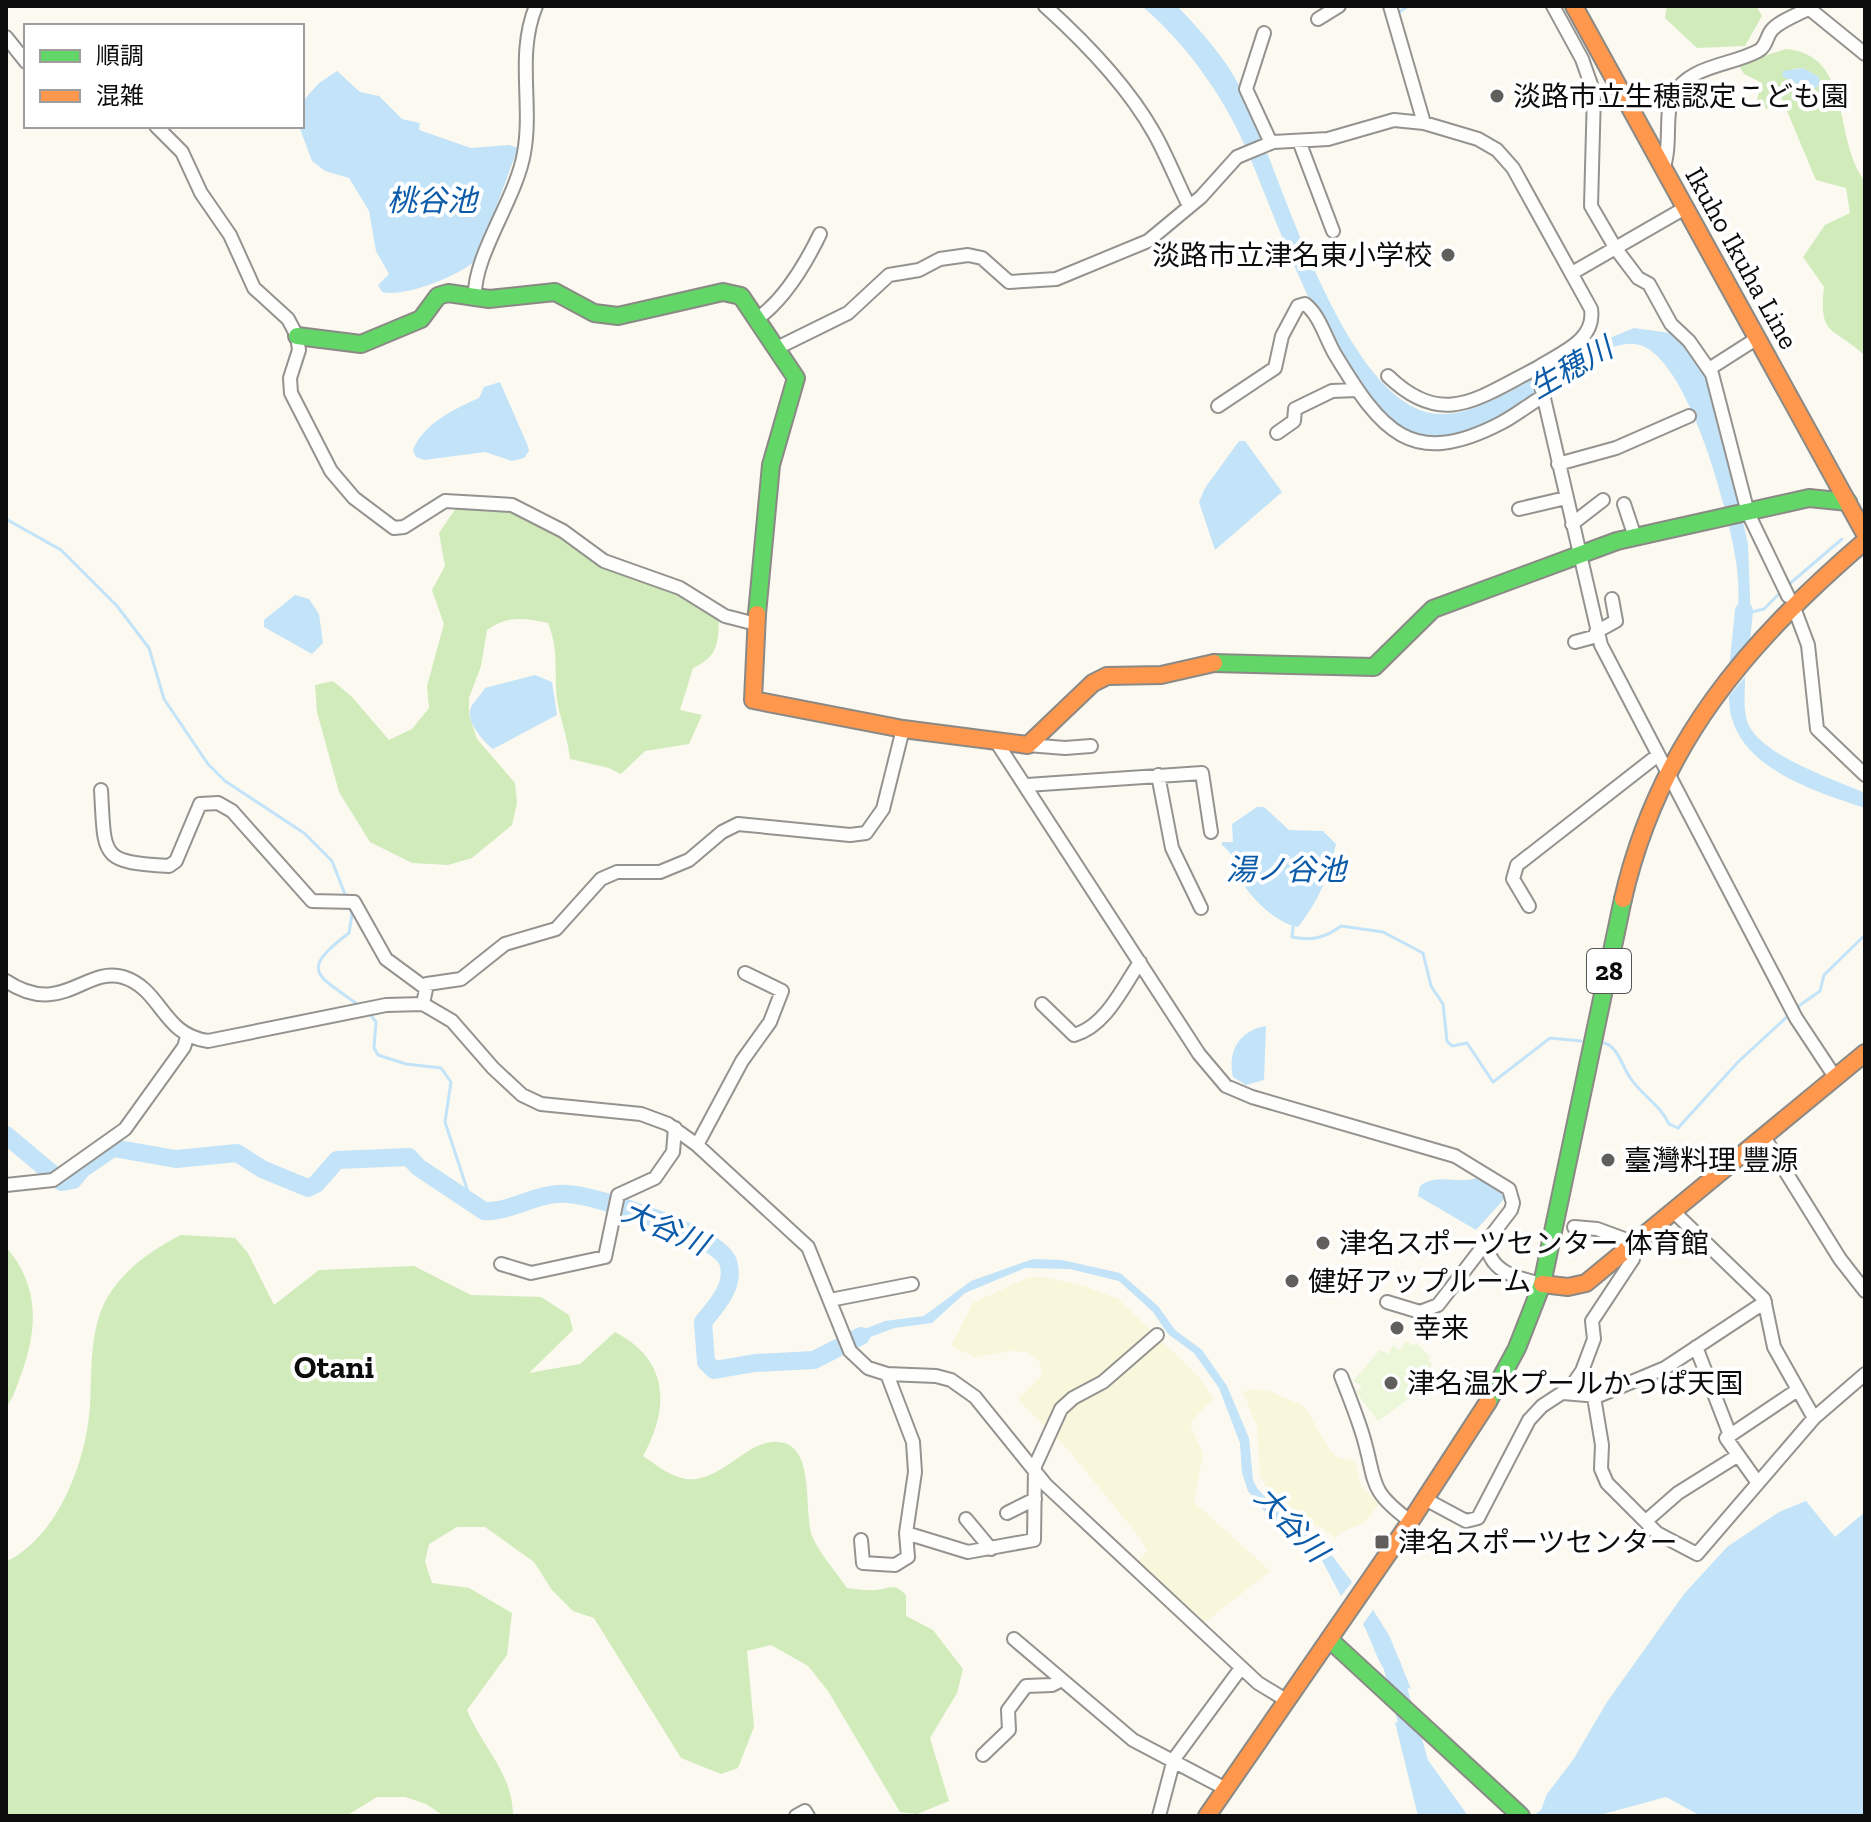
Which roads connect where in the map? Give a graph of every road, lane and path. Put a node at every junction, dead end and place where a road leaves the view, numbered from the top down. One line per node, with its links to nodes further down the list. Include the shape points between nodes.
1 (536, 6): 24 (street, via 525,42 524,154 498,230 475,276)
2 (1045, 6): 18 (street, via 1138,107)
3 (1339, 6): 8 (street)
4 (1390, 6): 13 (street)
5 (1553, 6): 22 (street, via 1593,87 1591,206)
6 (1807, 7): 11 (street); 17 (street, via 1773,28 1760,51 1695,73 1673,95)
7 (1581, 8): 17 (main road, Ikuho Ikuha Line)
8 (1318, 19)
9 (1264, 33): 16 (street, via 1246,89)
10 (6, 37): 12 (street)
11 (1865, 54)
12 (24, 60)
13 (1424, 123): 15 (street, via 1388,120 1328,139); 23 (street, via 1497,150 1513,168)
14 (158, 128): 26 (street, via 182,152 254,288 288,319)
15 (1299, 141): 16 (street); 20 (street)
16 (1268, 144): 18 (street, via 1231,162)
17 (1663, 169): 19 (main road, Ikuho Ikuha Line)
18 (1189, 206): 28 (street, via 1148,241 1056,279 1009,282 987,261 968,255 896,272 848,313)
19 (1685, 208): 22 (street); 27 (main road, Ikuho Ikuha Line)
20 (1333, 231)
21 (820, 234): 25 (street, via 808,259)
22 (1616, 249): 23 (street); 29 (street, via 1649,284 1671,324)
23 (1572, 273): 30 (street, via 1591,309 1592,325 1584,338)
24 (475, 299): 25 (main road, via 555,292 594,313 618,316 731,291 744,298); 26 (main road, via 444,293 421,319 361,344)
25 (757, 319): 28 (main road)
26 (297, 336): 52 (street, via 299,350 289,386 293,398 331,471 382,521 404,527 450,500 512,505 563,531 604,561 680,588 725,616)
27 (1756, 339): 29 (street); 40 (main road, Ikuho Ikuha Line)
28 (777, 348): 52 (main road, via 796,383 771,465)
29 (1709, 369): 43 (street)
30 (1538, 371): 31 (street, via 1450,405 1420,402); 33 (street)
31 (1388, 376)
32 (1356, 390): 33 (street, via 1389,429 1418,443 1483,431); 34 (street, via 1305,304 1298,306 1282,336 1275,368); 36 (street, via 1332,391 1295,409 1294,421)
33 (1542, 396): 37 (street)
34 (1218, 406)
35 (1689, 416): 37 (street, via 1616,448)
36 (1277, 433)
37 (1558, 464): 38 (street)
38 (1566, 498): 42 (street); 44 (street)
39 (1603, 500): 44 (street)
40 (1848, 502): 43 (main road, via 1809,498); 45 (main road, Ikuho Ikuha Line)
41 (1624, 504): 46 (street)
42 (1519, 509)
43 (1740, 515): 46 (main road); 49 (street)
44 (1572, 524): 48 (street)
45 (1865, 534)
46 (1635, 537): 48 (main road)
47 (1865, 541): 61 (main road, 28, via 1767,628 1727,677)
48 (1580, 554): 53 (street); 57 (main road, via 1433,609 1374,667 1221,661 1161,675 1107,676)
49 (1788, 596)
50 (1612, 599): 53 (street, via 1616,621)
51 (1796, 613): 60 (street, via 1808,645 1815,724)
52 (756, 624): 55 (main road, via 753,700)
53 (1596, 634): 54 (street); 59 (street)
54 (1575, 642)
55 (903, 729): 56 (main road); 71 (street, via 883,809 866,833 738,824 689,860 660,872 617,872 601,879 556,929 505,944 461,979)
56 (997, 743): 57 (main road); 63 (street)
57 (1028, 745): 58 (street)
58 (1091, 746)
59 (1658, 755): 61 (street); 66 (street, via 1517,865 1513,879)
60 (1862, 769)
61 (1667, 772): 76 (street, via 1795,1016); 87 (main road, 28, via 1637,852 1619,921)
62 (1158, 775): 63 (street); 65 (street, via 1202,773); 67 (street, via 1172,848)
63 (1027, 785): 68 (street)
64 (101, 790): 71 (street, via 104,835 111,855 124,863 169,866 176,861 200,804 218,803 232,811 312,901 347,901 362,910 386,959)
65 (1211, 832)
66 (1529, 906)
67 (1201, 908)
68 (1140, 962): 73 (street, via 1100,1019 1084,1032 1074,1035); 83 (street, via 1226,1086 1455,1156 1505,1185 1512,1194 1511,1210)
69 (745, 973): 79 (street, via 782,991 770,1022 742,1061)
70 (7, 984): 74 (street, via 55,995 105,976 123,977 145,992)
71 (424, 987): 72 (street)
72 (423, 1004): 74 (street, via 365,1009 208,1041); 77 (street, via 444,1014 522,1095 541,1104 641,1114)
73 (1042, 1004)
74 (187, 1037): 80 (street, via 125,1129 53,1180)
75 (1865, 1053): 76 (main road)
76 (1835, 1077): 78 (main road)
77 (675, 1128): 79 (street); 85 (street, via 669,1161 650,1183 623,1191 614,1206 605,1257 531,1273)
78 (1764, 1137): 81 (main road); 88 (street)
79 (697, 1145): 89 (street, via 808,1247)
80 (6, 1185)
81 (1674, 1212): 84 (main road); 91 (street)
82 (1574, 1227): 84 (street)
83 (1486, 1240): 87 (street, via 1491,1258 1503,1272); 90 (street, via 1438,1305 1420,1312)
84 (1635, 1243): 87 (main road, via 1582,1285); 98 (street, via 1633,1259 1592,1321 1594,1339 1582,1371)
85 (501, 1264)
86 (912, 1284): 89 (street)
87 (1542, 1284): 106 (main road, 28, via 1503,1378)
88 (1865, 1291)
89 (830, 1300): 94 (street, via 850,1351 868,1368)
90 (1387, 1302)
91 (1765, 1302): 93 (street); 97 (street, via 1774,1347)
92 (1157, 1335): 103 (street, via 1103,1382 1061,1409)
93 (1696, 1347): 99 (street, via 1665,1368); 101 (street)
94 (887, 1374): 103 (street, via 936,1376 964,1388); 111 (street, via 913,1442 915,1472)
95 (1865, 1374): 100 (street)
96 (1341, 1376): 109 (street, via 1373,1484 1384,1501)
97 (1796, 1391): 100 (street); 101 (street)
98 (1563, 1393): 99 (street); 106 (street, via 1529,1420 1478,1518 1466,1521)
99 (1594, 1397): 110 (street, via 1604,1477)
100 (1814, 1418): 104 (street)
101 (1730, 1435): 102 (street, via 1726,1438)
102 (1737, 1456): 104 (street); 110 (street, via 1678,1493)
103 (1035, 1471): 105 (street); 116 (street)
104 (1758, 1483): 110 (street, via 1697,1554 1657,1533)
105 (1035, 1499): 107 (street); 113 (street, via 1034,1540)
106 (1425, 1499): 109 (main road, 28)
107 (1007, 1513)
108 (966, 1519): 113 (street)
109 (1410, 1521): 115 (main road, 28)
110 (1646, 1521)
111 (906, 1533): 112 (street, via 908,1557 895,1565 863,1563); 113 (street, via 968,1552)
112 (861, 1540)
113 (991, 1549)
114 (1014, 1639): 117 (street)
115 (1330, 1640): 118 (main road, 28); 126 (main road)
116 (1241, 1668): 118 (street); 120 (street)
117 (1062, 1680): 119 (street, via 1026,1686 1008,1710 1009,1730); 120 (street, via 1133,1740)
118 (1286, 1700): 121 (main road, 28)
119 (983, 1755)
120 (1174, 1759): 121 (street); 124 (street)
121 (1226, 1789): 125 (main road, 28)
122 (796, 1816): 123 (street, via 805,1811)
123 (808, 1816)
124 (1159, 1816)
125 (1207, 1816)
126 (1521, 1816)

